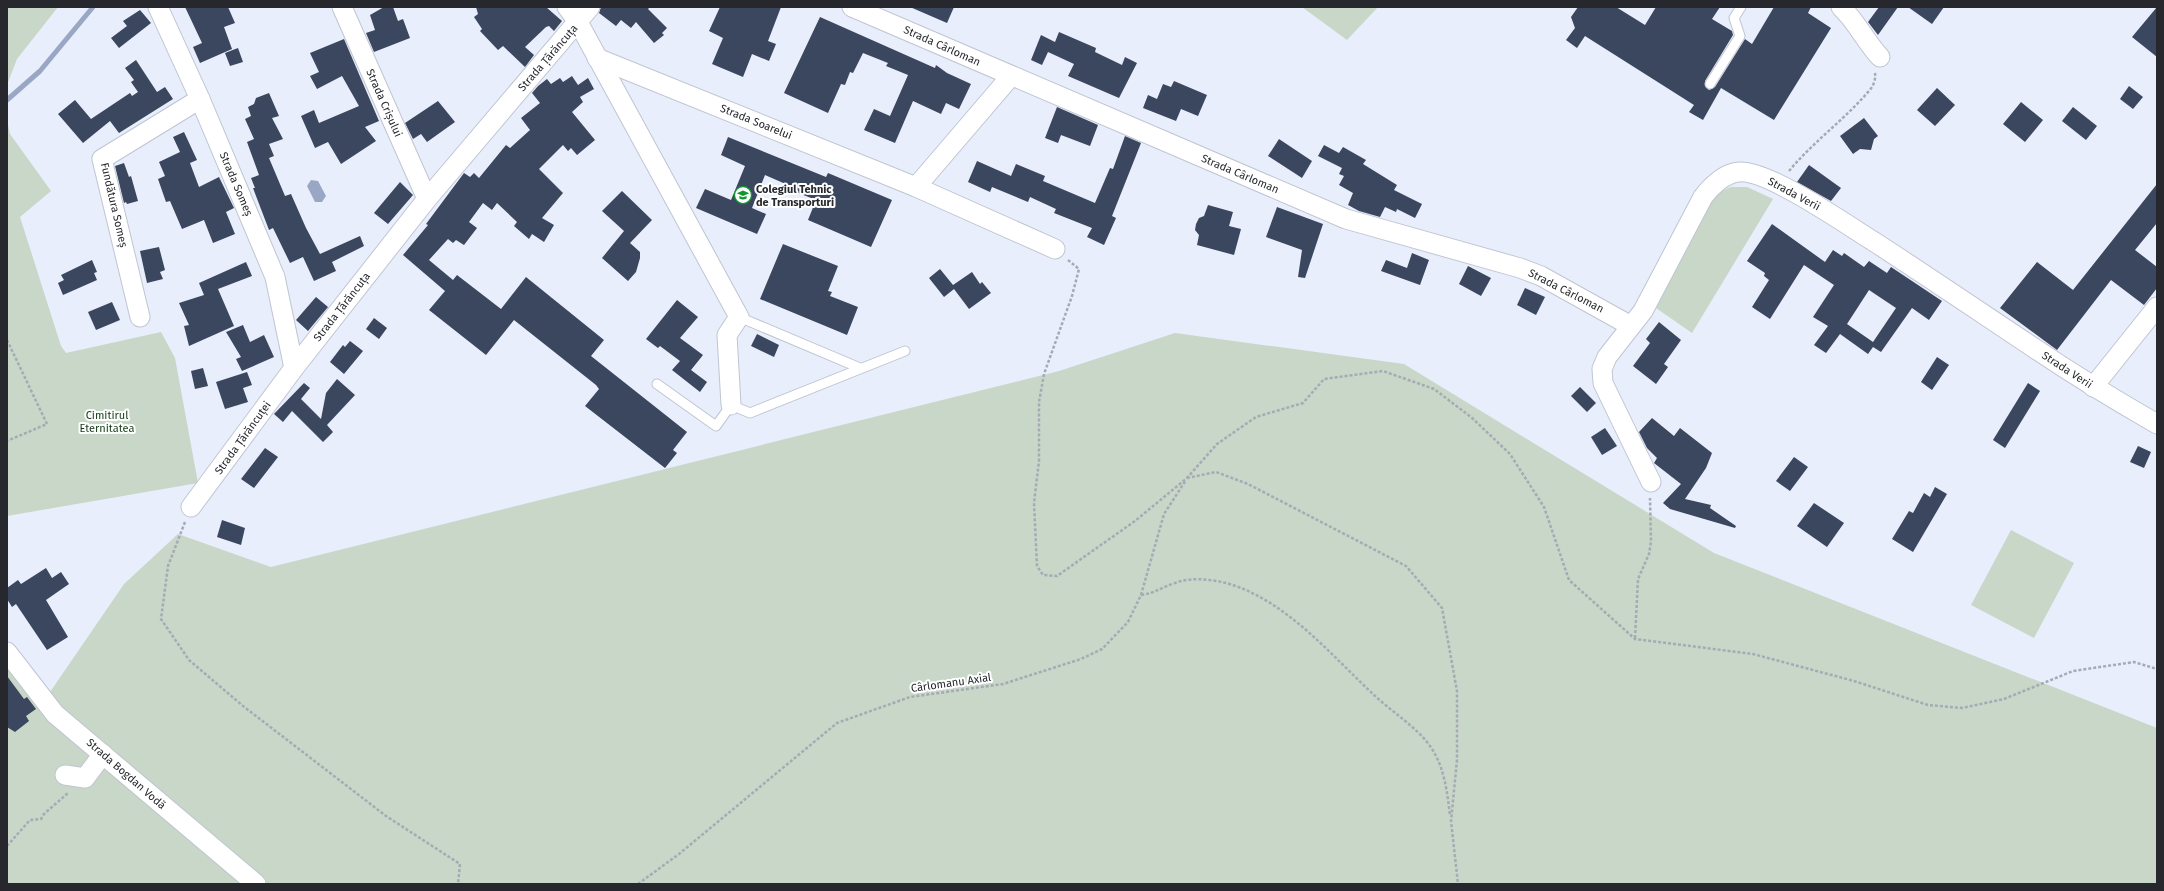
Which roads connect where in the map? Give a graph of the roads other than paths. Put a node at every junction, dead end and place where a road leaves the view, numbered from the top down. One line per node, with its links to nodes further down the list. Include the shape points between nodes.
1 (158, 7): 12 (street, Strada Someș)
2 (342, 7): 14 (street, Strada Crișului)
3 (590, 7): 7 (street)
4 (852, 7): 10 (street, Strada Cârloman)
5 (1741, 7): 11 (lane, via 1734,18 1740,36)
6 (1841, 7): 8 (street, via 1852,17 1866,42)
7 (573, 14): 9 (street, Strada Țărăncuța); 14 (street, Strada Țărăncuța)
8 (1880, 57)
9 (597, 58): 13 (street, Strada Soarelui); 18 (street, Strada Țărăncuța)
10 (1011, 76): 13 (street); 19 (street, Strada Cârloman, via 1346,219 1541,276)
11 (1710, 84)
12 (200, 99): 17 (street, Fundătura Someș, via 102,158); 21 (street, Strada Someș, via 274,277)
13 (916, 187): 15 (street, Strada Soarelui)
14 (427, 199): 21 (street, Strada Țărăncuța)
15 (1055, 249)
16 (2157, 307): 24 (street)
17 (140, 317)
18 (738, 317): 22 (lane); 25 (street, via 727,335)
19 (1631, 326): 24 (street, Strada Verii, via 1643,311 1697,204 1710,188 1725,177 1740,172 1778,184 1829,213); 27 (street, Strada Verii, via 1607,357 1602,369 1603,383)
20 (905, 351): 22 (lane)
21 (294, 368): 28 (street, Strada Țărăncuței)
22 (860, 368): 25 (lane, via 750,413)
23 (657, 384): 25 (lane, via 716,426)
24 (2093, 387): 26 (street, Strada Verii)
25 (731, 405)
26 (2157, 424)
27 (1651, 482)
28 (191, 507)
29 (7, 652): 30 (street, Strada Bogdan Vodă, via 55,714)
30 (103, 754): 31 (street, via 85,778); 32 (street, Strada Bogdan Vodă)
31 (65, 775)
32 (256, 884)

